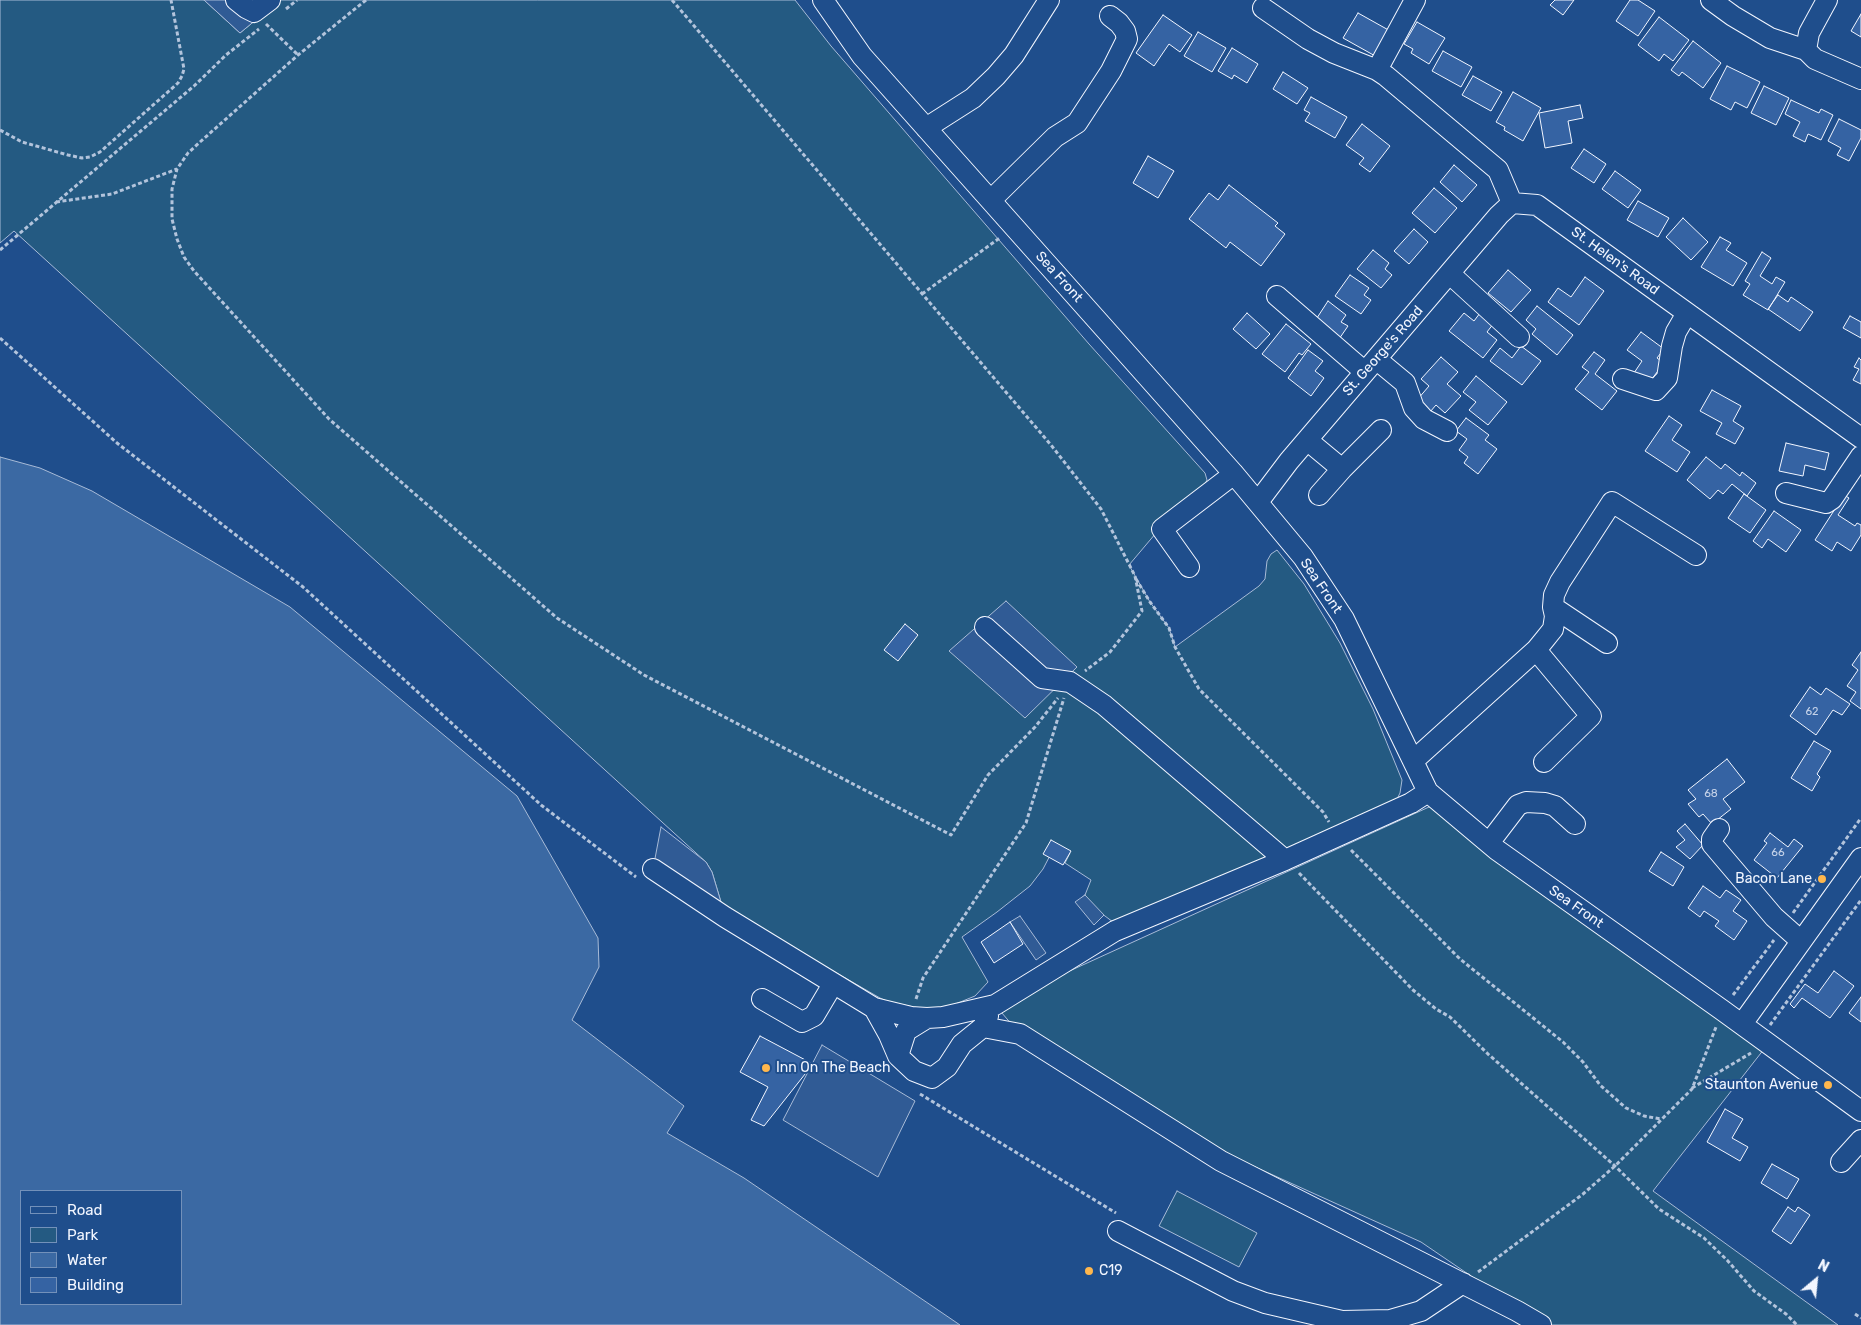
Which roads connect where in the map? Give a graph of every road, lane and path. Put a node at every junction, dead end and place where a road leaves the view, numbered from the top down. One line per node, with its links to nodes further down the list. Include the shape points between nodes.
1 (171, 0): 20 (path, via 184,69 182,76 100,152 90,157 68,156 22,142)
2 (236, 0): 12 (street, via 254,12)
3 (297, 0): 12 (path)
4 (366, 0): 16 (path)
5 (672, 0): 28 (path)
6 (823, 0): 19 (street, Sea Front, via 862,56)
7 (1049, 0): 19 (street, via 1014,55 996,76 973,98)
8 (1415, 0): 17 (street)
9 (1711, 0): 15 (street, via 1770,38)
10 (1827, 0): 15 (street, via 1809,33)
11 (1263, 8): 17 (street, via 1308,40)
12 (275, 10): 14 (path)
13 (1110, 16): 22 (street, via 1120,23 1127,39 1089,106 1077,123 1055,137)
14 (266, 24): 16 (path); 23 (path)
15 (1806, 50): 18 (street, via 1816,59)
16 (298, 55): 21 (path, via 200,142)
17 (1381, 73): 24 (street, via 1498,170)
18 (1861, 79)
19 (926, 128): 22 (street, Sea Front)
20 (0, 130)
21 (177, 169): 23 (path, via 112,194); 51 (path, via 172,189 172,219 184,257 329,419 557,618 644,675 951,835 988,775 1035,727)
22 (990, 200): 25 (street, Sea Front)
23 (55, 202): 26 (path)
24 (1512, 203): 27 (street, St. George's Road); 30 (street, St. Helen's Road, via 1537,205)
25 (1015, 228): 28 (path); 40 (street, Sea Front)
26 (0, 250)
27 (1450, 274): 31 (street); 32 (street, St. George's Road)
28 (922, 294): 46 (path, via 1052,446 1101,509)
29 (1277, 296): 32 (street)
30 (1687, 313): 33 (street, via 1674,339 1666,378 1656,390); 36 (street, St. Helen's Road)
31 (1519, 337)
32 (1371, 366): 35 (street, via 1405,384 1414,408 1424,419); 37 (street, St. George's Road)
33 (1623, 379)
34 (1381, 430): 39 (street)
35 (1447, 431)
36 (1861, 438)
37 (1308, 440): 39 (street); 43 (street, St. George's Road)
38 (1861, 456): 41 (street, via 1826,503)
39 (1342, 469): 42 (street)
40 (1234, 474): 43 (street, Sea Front); 45 (street, via 1162,528)
41 (1786, 493)
42 (1320, 495)
43 (1258, 502): 52 (street, Sea Front, via 1303,557 1344,619)
44 (1696, 555): 47 (street, via 1612,502 1560,582)
45 (1189, 567)
46 (1135, 576): 51 (path, via 1142,611 1110,652); 57 (path, via 1169,628 1175,647 1199,689 1323,812)
47 (1553, 606): 49 (street); 50 (street, via 1556,616 1553,629)
48 (985, 627): 51 (street, via 1042,678)
49 (1607, 643)
50 (1536, 650): 52 (street); 53 (street, via 1591,716)
51 (1070, 682): 60 (street, via 1104,705); 69 (path, via 1026,823 923,978)
52 (1413, 761): 54 (street, Sea Front)
53 (1544, 762)
54 (1428, 792): 57 (street, via 1412,803); 58 (street, Sea Front)
55 (1575, 824): 58 (street, via 1554,806 1526,802 1518,805)
56 (1719, 829): 63 (street, via 1712,838 1712,844 1774,917)
57 (1338, 837): 60 (street); 76 (path, via 1460,959 1563,1042 1619,1102 1644,1116)
58 (1489, 843): 68 (street, Sea Front)
59 (1861, 858): 63 (street)
60 (1286, 860): 66 (street, via 1114,931); 79 (path, via 1413,990 1450,1017)
61 (653, 869): 64 (street)
62 (1861, 900): 72 (path)
63 (1801, 941): 70 (street)
64 (832, 984): 65 (street, via 814,1016 802,1022); 67 (street)
65 (762, 999)
66 (995, 1005): 69 (street, via 943,1017); 71 (street)
67 (874, 1008): 69 (street); 73 (street)
68 (1722, 1010): 70 (street, Sea Front); 74 (path)
69 (919, 1017): 73 (street, via 906,1031)
70 (1742, 1024): 72 (street, Sea Front)
71 (983, 1027): 73 (street, via 962,1044 947,1068 932,1078 914,1071); 81 (street, via 1020,1034 1221,1161)
72 (1761, 1038): 74 (path, via 1751,1053); 75 (street, Sea Front)
73 (898, 1056)
74 (1692, 1089): 76 (path)
75 (1861, 1111)
76 (1661, 1119): 79 (path)
77 (1861, 1140): 78 (street)
78 (1841, 1162)
79 (1616, 1166): 81 (path); 85 (path, via 1659,1209 1704,1238 1754,1290)
80 (1118, 1231): 81 (street, via 1233,1291 1342,1321 1390,1320 1421,1311)
81 (1463, 1283): 84 (street)
82 (1855, 1314): 83 (path)
83 (1861, 1318)
84 (1541, 1325)
85 (1797, 1325)

